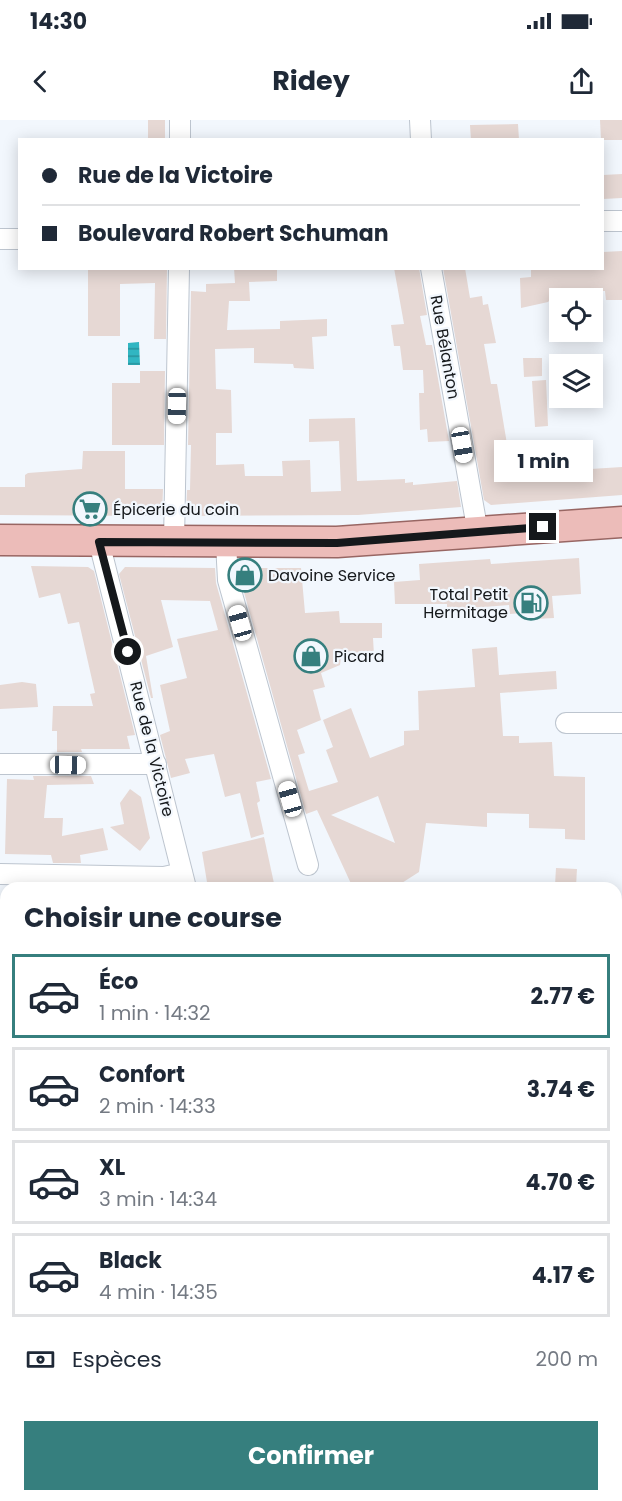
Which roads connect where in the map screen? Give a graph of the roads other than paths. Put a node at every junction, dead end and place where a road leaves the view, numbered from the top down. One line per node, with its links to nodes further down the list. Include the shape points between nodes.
1 (180, 120): 3 (street)
2 (420, 120): 4 (street)
3 (180, 138)
4 (421, 138)
5 (604, 221): 6 (street)
6 (622, 221)
7 (0, 239): 8 (street)
8 (18, 239)
9 (179, 270): 15 (street)
10 (431, 270): 12 (street, Rue Bélanton)
11 (622, 522): 12 (main road)
12 (478, 533): 16 (main road, via 337,543)
13 (0, 540): 14 (main road)
14 (99, 542): 15 (main road); 20 (street, Rue de la Victoire)
15 (174, 542): 16 (main road)
16 (226, 543): 21 (street, via 228,579)
17 (566, 723): 18 (street)
18 (622, 723)
19 (0, 764): 20 (street)
20 (156, 764): 23 (street, Rue de la Victoire)
21 (308, 865)
22 (0, 874): 23 (street, via 164,877)
23 (184, 881)

